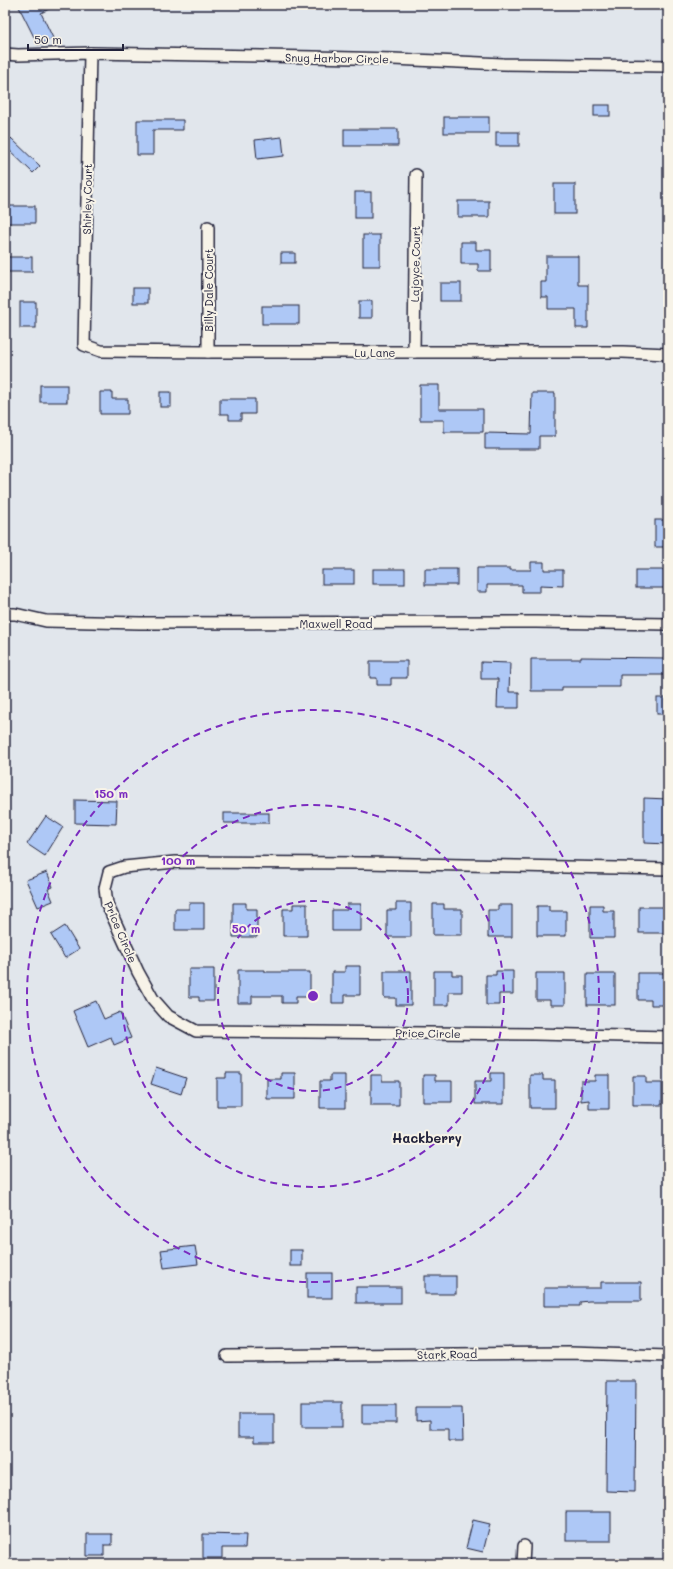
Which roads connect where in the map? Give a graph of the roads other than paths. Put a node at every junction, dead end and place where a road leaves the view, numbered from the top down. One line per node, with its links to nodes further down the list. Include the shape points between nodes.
1 (90, 53): 2 (street, Snug Harbor Circle); 3 (street, Snug Harbor Circle); 6 (street, Shirley Court)
2 (5, 54)
3 (668, 66)
4 (416, 175): 8 (street, Lajoyce Court)
5 (208, 227): 7 (street, Billy Dale Court)
6 (84, 345): 7 (street, Lu Lane, via 101,351)
7 (208, 352): 8 (street, Lu Lane)
8 (414, 352): 9 (street, Lu Lane)
9 (668, 354)
10 (5, 614): 11 (street, Maxwell Road, via 46,621 140,623)
11 (668, 624)
12 (668, 869): 13 (street, Price Circle, via 175,862 124,867 109,872 105,888 107,904 153,999 168,1016 196,1031)
13 (668, 1037)
14 (227, 1356): 15 (street, Stark Road, via 570,1353)
15 (668, 1356)
16 (524, 1546): 17 (street)
17 (523, 1564)

